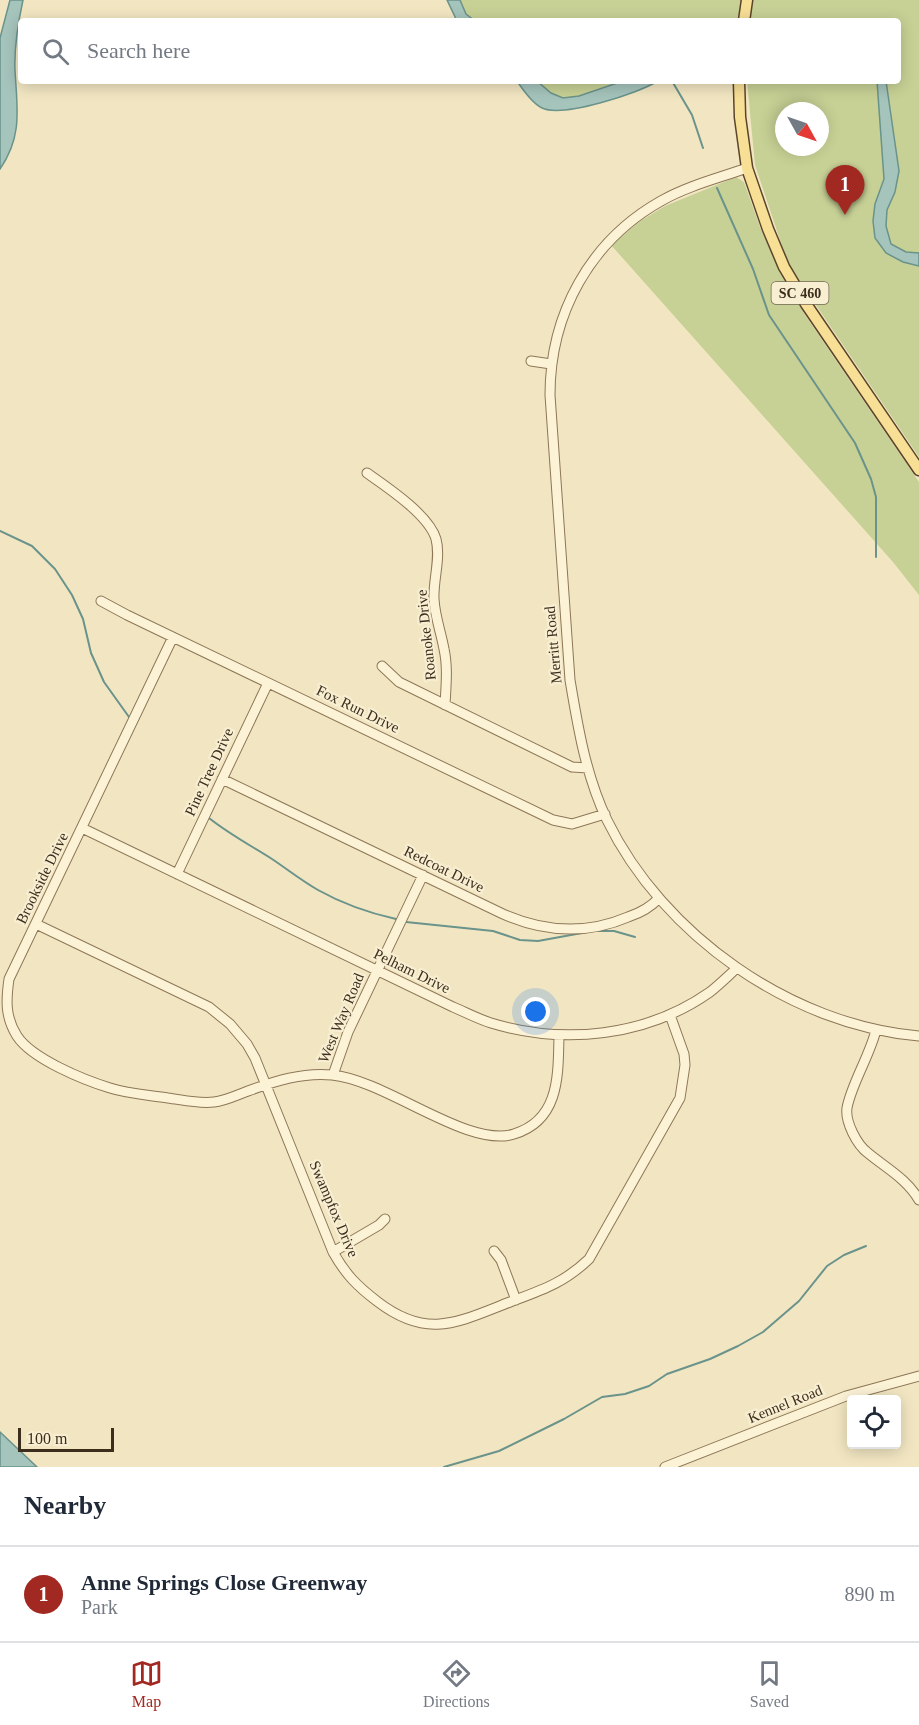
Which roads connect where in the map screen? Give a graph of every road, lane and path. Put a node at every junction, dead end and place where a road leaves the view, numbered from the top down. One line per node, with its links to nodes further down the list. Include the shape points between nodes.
1 (747, 0): 2 (main road)
2 (744, 18)
3 (739, 86): 4 (main road, SC 460)
4 (747, 168): 6 (street, Merritt Road, via 664,199 619,231 593,259 569,300); 7 (main road, SC 460, via 784,267)
5 (531, 361): 6 (street)
6 (550, 364): 14 (street, Merritt Road, via 570,680)
7 (919, 470)
8 (367, 473): 13 (street, Roanoke Drive, via 402,497 436,539 434,597 446,670)
9 (101, 601): 10 (street, Fox Run Drive)
10 (173, 637): 12 (street, Fox Run Drive); 17 (street, Brookside Drive)
11 (382, 666): 13 (street, via 399,682)
12 (268, 682): 15 (street, Pine Tree Drive); 16 (street, Fox Run Drive, via 553,820 572,824)
13 (445, 705): 14 (street, via 572,767)
14 (588, 768): 16 (street, Merritt Road)
15 (222, 779): 18 (street, Pine Tree Drive); 19 (street, Redcoat Drive)
16 (605, 814): 20 (street, Merritt Road, via 637,870)
17 (82, 828): 18 (street, Pelham Drive); 21 (street, Brookside Drive)
18 (177, 874): 23 (street, Pelham Drive)
19 (423, 875): 20 (street, Redcoat Drive, via 517,920 559,929 583,929 619,921); 23 (street, West Way Road)
20 (659, 898): 22 (street, Merritt Road)
21 (36, 924): 29 (street, Swampfox Drive, via 208,1007 247,1044); 29 (street, Brookside Drive, via 9,979 6,999 10,1023 31,1052 112,1088 185,1100 223,1100)
22 (737, 968): 24 (street, Pelham Drive, via 711,992); 25 (street, Merritt Road, via 808,1007)
23 (377, 970): 26 (street, Pelham Drive, via 489,1022); 28 (street, West Way Road)
24 (670, 1015): 26 (street, Pelham Drive, via 615,1032); 34 (street, Swampfox Drive, via 684,1054 680,1098 590,1259 561,1282)
25 (876, 1030): 27 (street, Merritt Road); 30 (street, via 847,1110 859,1145 899,1176)
26 (559, 1036): 28 (street, Brookside Drive, via 552,1101 537,1122 503,1137 473,1132 372,1085)
27 (919, 1036)
28 (333, 1075): 29 (street, Brookside Drive, via 304,1075)
29 (267, 1084): 33 (street, Swampfox Drive)
30 (919, 1200)
31 (385, 1219): 33 (street)
32 (494, 1251): 34 (street)
33 (333, 1252): 34 (street, Swampfox Drive, via 357,1286 399,1317 424,1324 460,1321)
34 (516, 1300)
35 (919, 1376): 36 (street, Kennel Road, via 846,1396)
36 (665, 1467)

